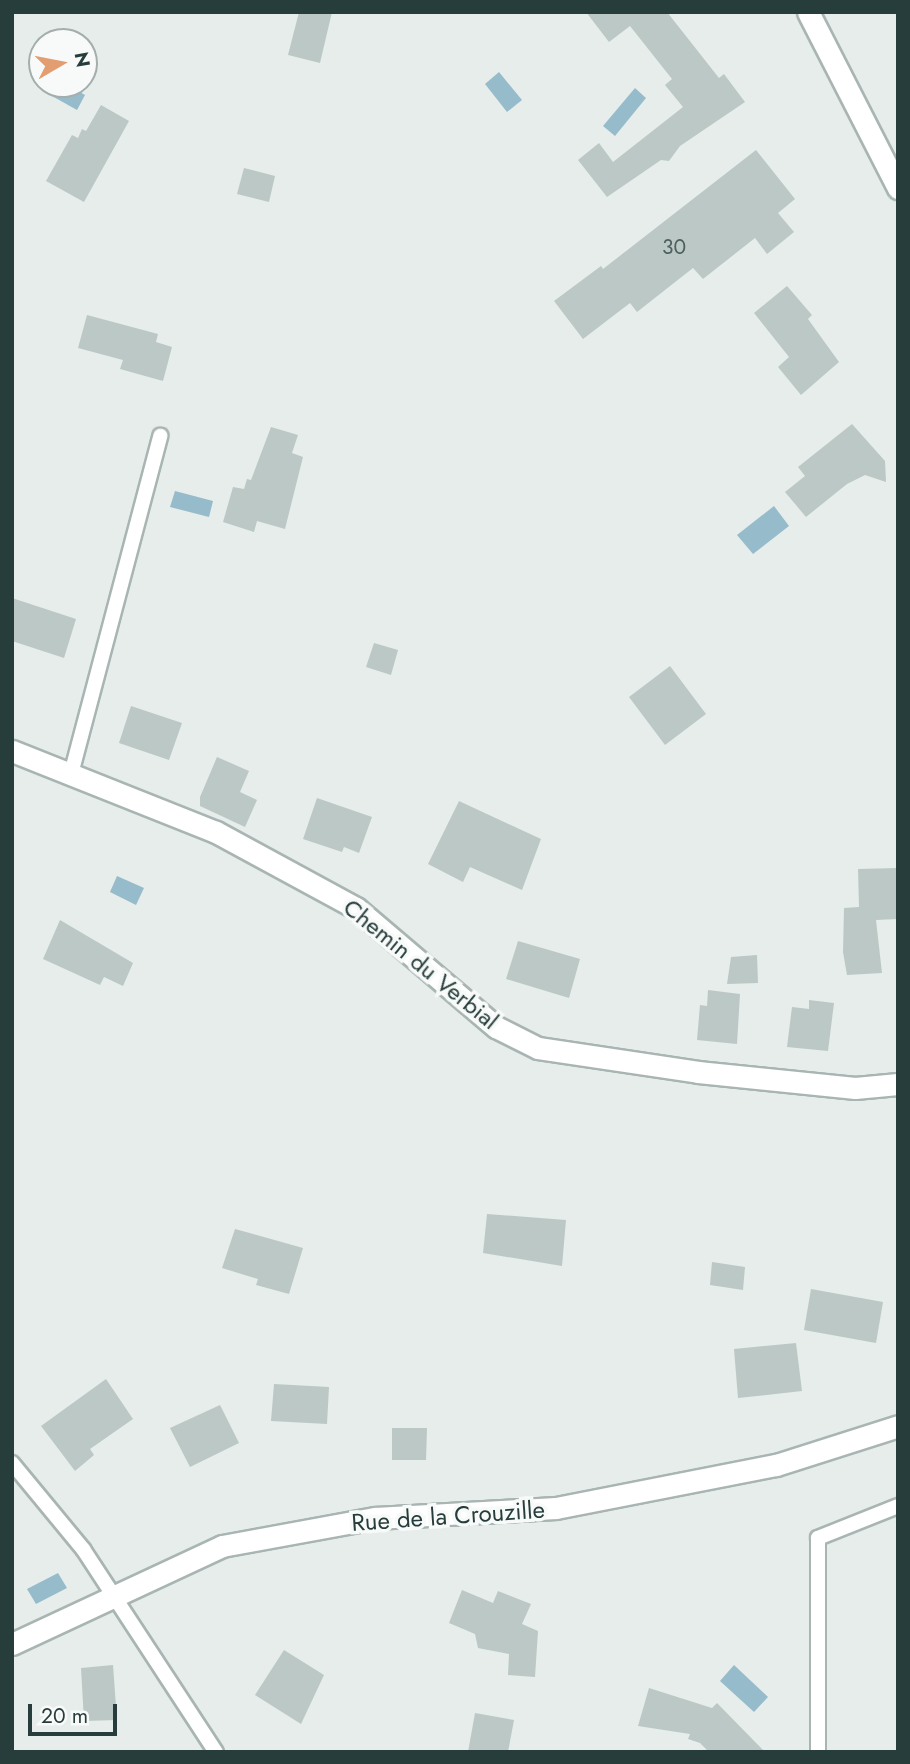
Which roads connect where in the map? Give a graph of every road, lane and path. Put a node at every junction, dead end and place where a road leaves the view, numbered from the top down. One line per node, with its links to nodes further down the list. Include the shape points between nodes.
1 (808, 12): 2 (street)
2 (898, 188)
3 (160, 436): 5 (lane)
4 (12, 751): 5 (street, Chemin du Verbial)
5 (71, 774): 6 (street, Chemin du Verbial, via 216,832 356,908 496,1027 538,1048 842,1087)
6 (898, 1084)
7 (898, 1426): 10 (street, Rue de la Crouzille, via 776,1465 556,1508 375,1518 222,1546)
8 (12, 1463): 10 (lane)
9 (898, 1506): 13 (lane, via 818,1538)
10 (116, 1597): 11 (street, Rue de la Crouzille); 12 (lane)
11 (12, 1644)
12 (216, 1752)
13 (818, 1752)

